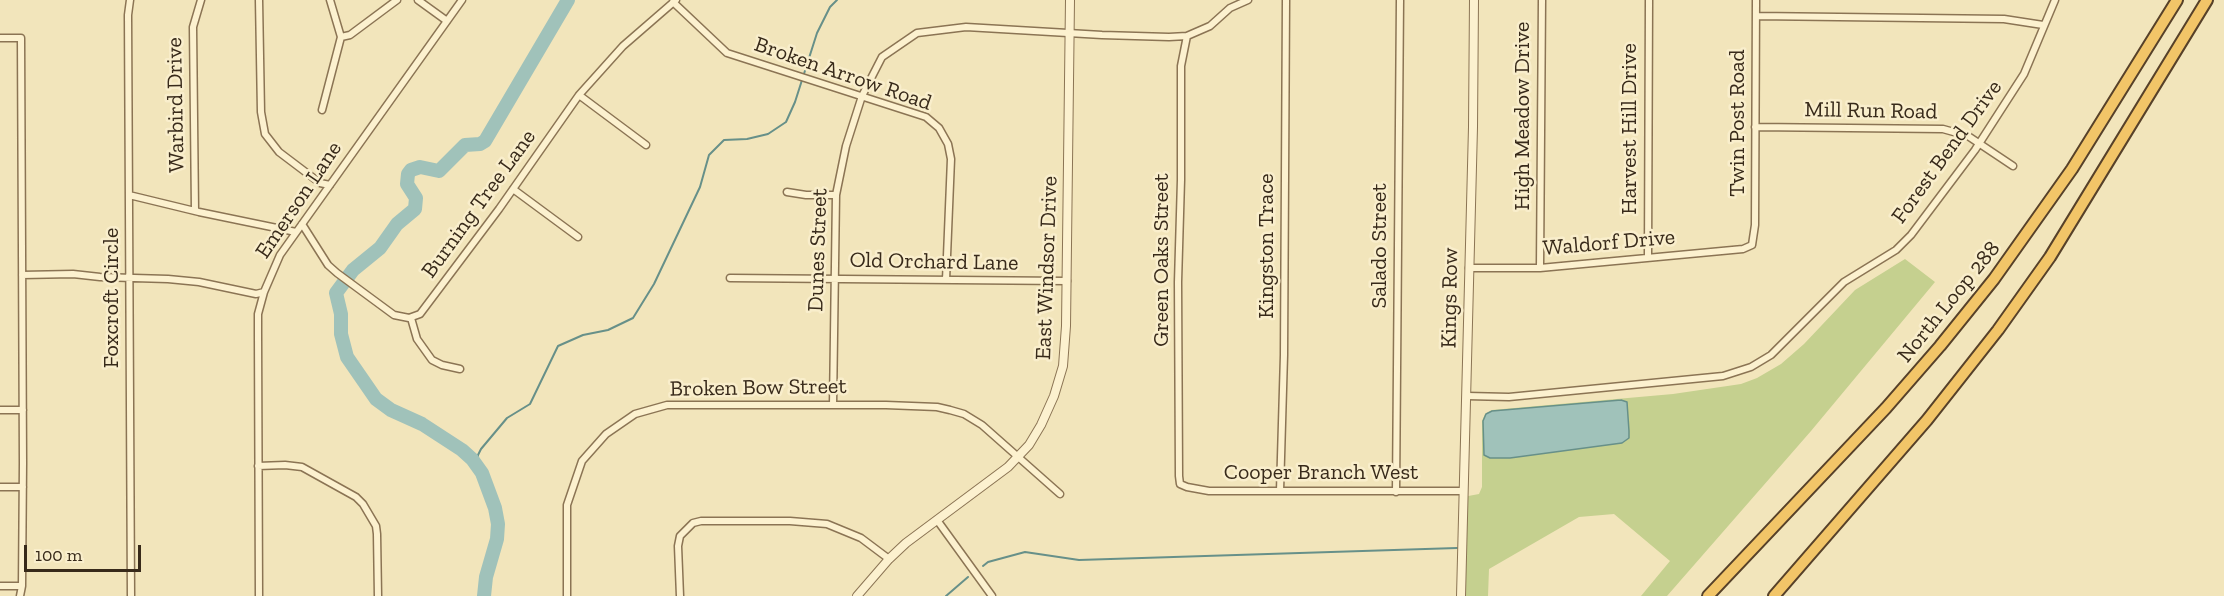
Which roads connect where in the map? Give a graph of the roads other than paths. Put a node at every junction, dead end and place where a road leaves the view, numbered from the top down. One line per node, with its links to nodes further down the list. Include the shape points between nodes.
1 (130, 0): 37 (street, Foxcroft Circle)
2 (201, 0): 39 (street, Warbird Drive, via 193,27)
3 (259, 0): 34 (street, via 261,112 265,134 279,152 320,183)
4 (330, 0): 25 (street)
5 (397, 0): 25 (street, via 350,35)
6 (418, 0): 21 (street)
7 (462, 0): 21 (street, Emerson Lane)
8 (1070, 0): 23 (street, East Windsor Drive)
9 (1248, 0): 24 (street, Dunes Street, via 1230,8 1210,26)
10 (1286, 0): 65 (street, Kingston Trace)
11 (1400, 0): 67 (street, Salado Street)
12 (1474, 0): 45 (street, Kings Row)
13 (1542, 0): 46 (street, High Meadow Drive)
14 (1649, 0): 44 (street, Harvest Hill Drive)
15 (1756, 0): 20 (street, Twin Post Road)
16 (2055, 0): 22 (street, Forest Bend Drive)
17 (2177, 0): 82 (highway, North Loop 288, via 2072,169 1994,279 1886,408)
18 (2207, 0): 83 (highway, via 2049,257 1998,330)
19 (674, 1): 27 (street, Burning Tree Lane, via 623,46); 28 (street, Broken Arrow Road, via 727,53)
20 (1756, 16): 22 (street, via 2004,19); 30 (street, Twin Post Road)
21 (447, 21): 34 (street, Emerson Lane)
22 (2043, 25): 31 (street, Forest Bend Drive, via 2024,74)
23 (1070, 32): 24 (street, Dunes Street); 28 (street, Dunes Street, via 966,27 917,33 882,57); 52 (street, East Windsor Drive)
24 (1187, 36): 62 (street, Green Oaks Street, via 1181,66)
25 (341, 37): 29 (street)
26 (0, 38): 47 (street, via 21,38)
27 (579, 95): 32 (street); 35 (street, Burning Tree Lane)
28 (862, 96): 38 (street, Dunes Street); 51 (street, Broken Arrow Road, via 926,117 939,128 948,144 951,159)
29 (322, 110)
30 (1755, 127): 31 (street, Mill Run Road, via 1934,128 1960,133); 43 (street, Twin Post Road)
31 (1980, 143): 33 (street, Mill Run Road); 56 (street, Forest Bend Drive, via 1904,243 1844,282 1782,346 1761,362 1723,376 1509,397)
32 (646, 145)
33 (2013, 166)
34 (330, 185): 40 (street, Emerson Lane)
35 (513, 189): 42 (street); 54 (street, Burning Tree Lane, via 426,309)
36 (787, 192): 38 (street)
37 (129, 195): 39 (street); 48 (street, Foxcroft Circle)
38 (836, 195): 50 (street, Dunes Street)
39 (195, 211): 41 (street)
40 (302, 224): 41 (street, Emerson Lane); 54 (street, via 321,255 338,273 391,313)
41 (296, 231): 53 (street, Emerson Lane, via 280,255)
42 (578, 237)
43 (1752, 245): 44 (street, Waldorf Drive)
44 (1648, 258): 46 (street, Waldorf Drive)
45 (1469, 268): 46 (street, Waldorf Drive); 56 (street, Kings Row)
46 (1540, 268)
47 (22, 275): 48 (street); 59 (street)
48 (129, 278): 53 (street, via 198,282 256,294); 74 (street, Foxcroft Circle)
49 (730, 278): 50 (street, Old Orchard Lane)
50 (834, 279): 51 (street, Old Orchard Lane); 57 (street, Dunes Street)
51 (946, 280): 52 (street, Old Orchard Lane)
52 (1067, 281): 60 (street, East Windsor Drive, via 1066,342 1061,372 1041,425)
53 (264, 292): 61 (street, Emerson Lane, via 258,314)
54 (411, 318): 55 (street, via 417,339 432,360)
55 (460, 369)
56 (1467, 396): 66 (street, Kings Row)
57 (833, 405): 60 (street, Broken Bow Street, via 950,410 982,425); 77 (street, Broken Bow Street, via 667,405 636,414 606,434 582,461 567,505)
58 (0, 410): 59 (street)
59 (23, 410): 64 (street)
60 (1019, 457): 68 (street, Broken Bow Street); 69 (street, East Windsor Drive)
61 (258, 466): 75 (street, Emerson Lane); 76 (street, via 302,467 363,504 376,526)
62 (1180, 484): 65 (street, Cooper Branch West, via 1209,490)
63 (0, 487): 64 (street)
64 (23, 487): 72 (street)
65 (1280, 491): 67 (street, Cooper Branch West)
66 (1463, 491): 67 (street, Cooper Branch West); 81 (street, Kings Row)
67 (1396, 492)
68 (1060, 494)
69 (937, 520): 70 (street, East Windsor Drive); 80 (street)
70 (889, 559): 78 (street, via 861,538 827,524 701,521 693,523 681,536 678,546); 79 (street, East Windsor Drive)
71 (0, 586): 72 (street)
72 (22, 586): 73 (street)
73 (20, 596)
74 (131, 596)
75 (259, 596)
76 (378, 596)
77 (567, 596)
78 (680, 596)
79 (857, 596)
80 (992, 596)
81 (1461, 596)
82 (1708, 596)
83 (1774, 596)

